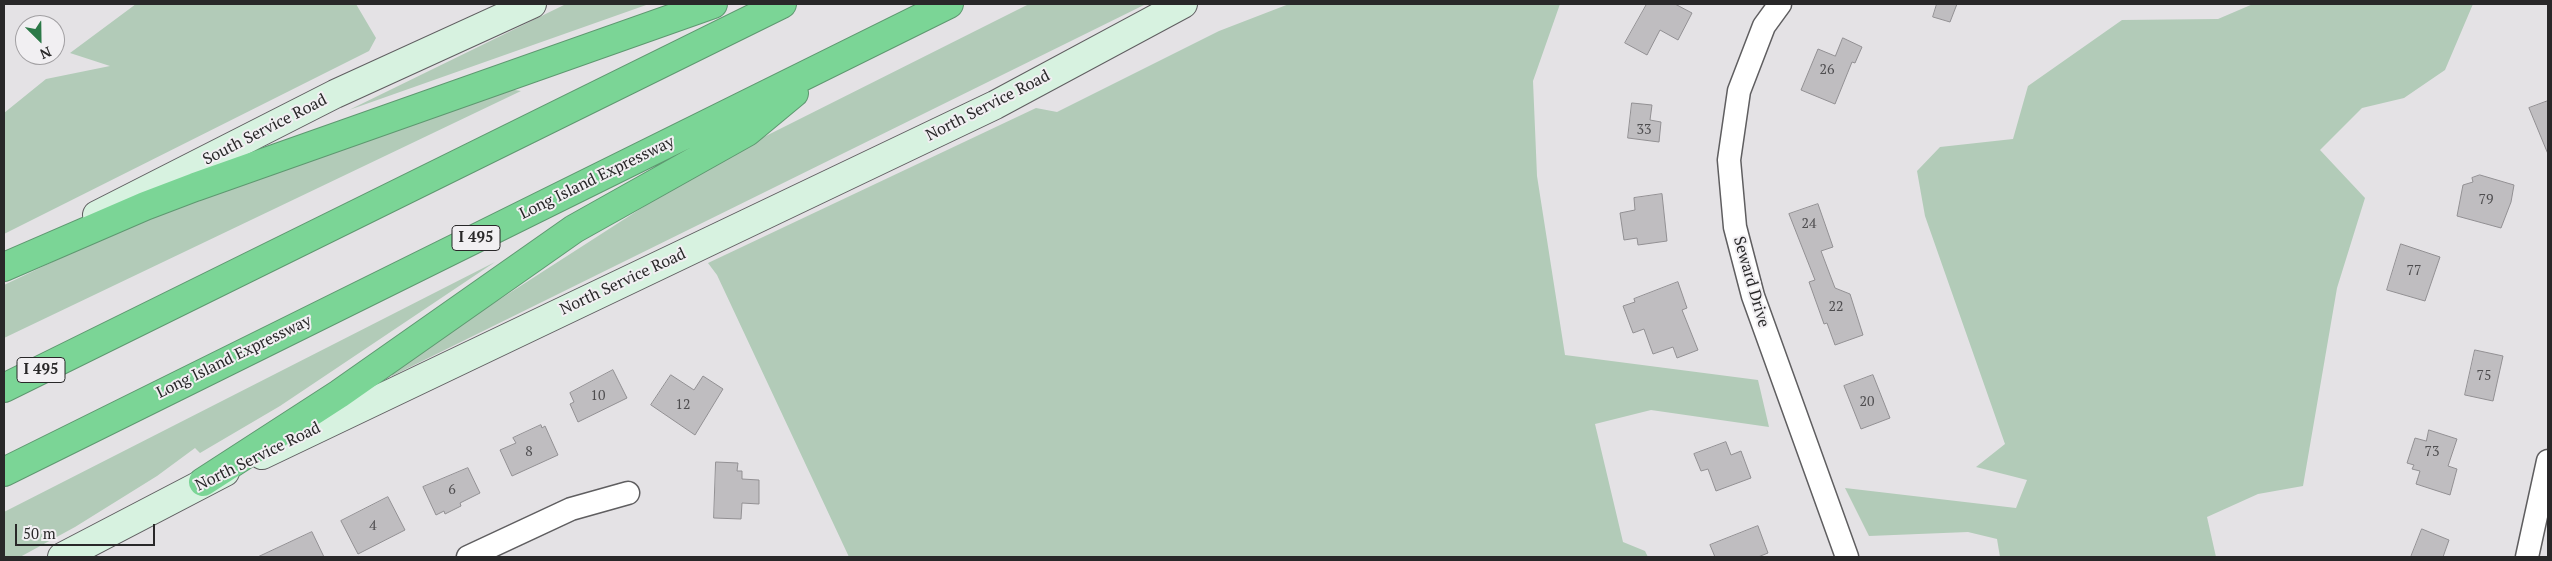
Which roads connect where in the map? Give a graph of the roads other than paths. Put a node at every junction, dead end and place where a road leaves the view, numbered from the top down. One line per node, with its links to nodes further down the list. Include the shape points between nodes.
1 (532, 4): 8 (main road, South Service Road, via 318,103 118,204)
2 (713, 4): 8 (highway, via 168,196)
3 (782, 4): 9 (highway, I 495)
4 (949, 4): 7 (highway, Long Island Expressway / I 495)
5 (1183, 4): 15 (main road, North Service Road, via 995,105)
6 (1780, 4): 20 (street, Seward Drive, via 1764,26 1739,91 1729,160 1736,227 1756,304)
7 (828, 64): 12 (highway, Long Island Expressway / I 495); 15 (highway, via 747,132 574,229 339,394)
8 (4, 267)
9 (78, 351): 10 (highway); 11 (highway, I 495)
10 (4, 377)
11 (4, 388)
12 (108, 420): 14 (highway, Long Island Expressway / I 495); 16 (highway)
13 (2548, 461): 21 (street)
14 (4, 472)
15 (204, 482): 18 (main road, North Service Road)
16 (4, 483)
17 (628, 493): 19 (street, via 571,509)
18 (62, 557)
19 (468, 557)
20 (1847, 557)
21 (2527, 557)

